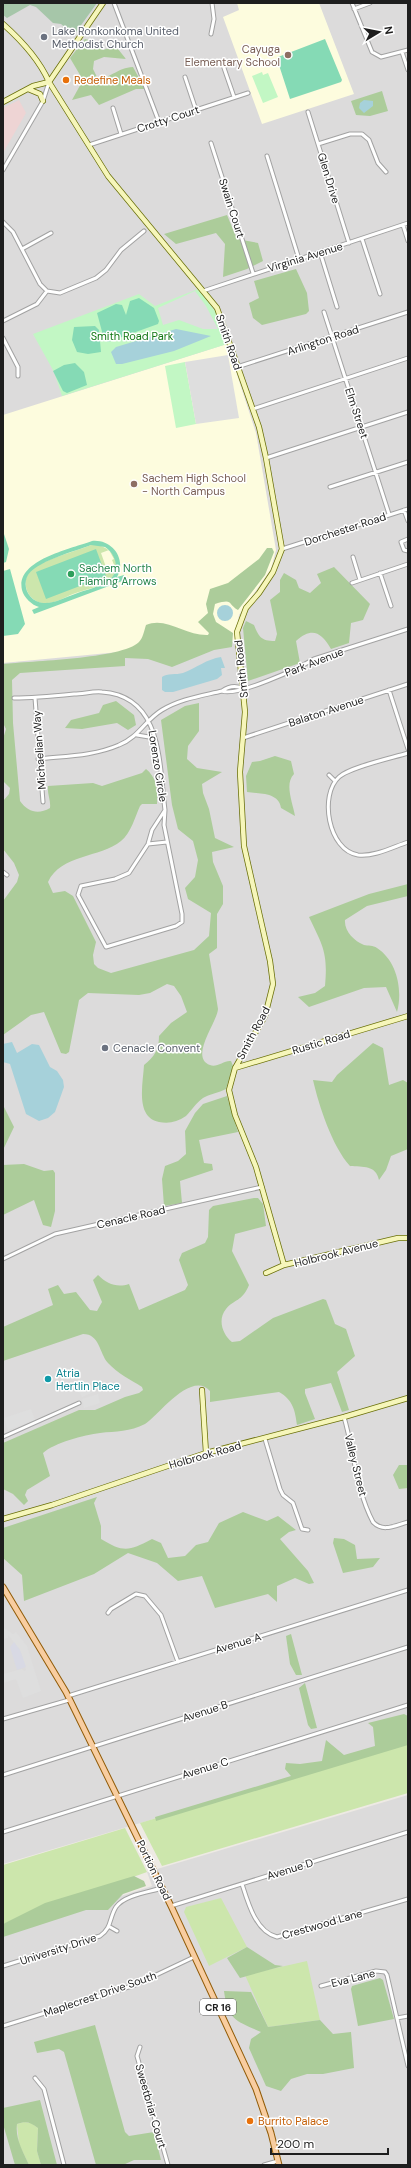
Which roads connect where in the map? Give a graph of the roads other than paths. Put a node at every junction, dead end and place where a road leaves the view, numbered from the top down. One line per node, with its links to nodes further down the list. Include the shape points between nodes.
1 (103, 3): 14 (street)
2 (114, 3): 23 (street)
3 (212, 3): 8 (street, via 214,19)
4 (352, 3): 6 (street)
5 (370, 3): 6 (street)
6 (354, 9): 10 (street, via 372,52 382,57)
7 (3, 24): 14 (street, Smith Road, via 36,59)
8 (211, 34)
9 (408, 50): 10 (street)
10 (402, 52): 12 (street)
11 (223, 65): 17 (street)
12 (408, 70)
13 (185, 77): 21 (street)
14 (49, 82): 15 (street); 18 (street); 27 (street, Smith Road)
15 (28, 89): 18 (street, via 40,94); 19 (street)
16 (248, 93): 17 (street, Crotty Court)
17 (234, 97): 21 (street, Crotty Court)
18 (43, 101): 29 (street)
19 (3, 102)
20 (113, 108): 24 (street)
21 (196, 110): 23 (street, Crotty Court)
22 (308, 112): 26 (street, Glen Drive)
23 (158, 122): 24 (street, Crotty Court)
24 (121, 134): 27 (street, Crotty Court)
25 (211, 144): 42 (street, Swain Court)
26 (318, 144): 30 (street, via 350,134 362,134 369,140 378,163); 38 (street, Glen Drive)
27 (89, 145): 44 (street, Smith Road, via 121,193)
28 (267, 156): 41 (street)
29 (3, 170)
30 (386, 172)
31 (3, 222): 39 (street, via 13,232)
32 (408, 223): 33 (street, Virginia Avenue)
33 (403, 225): 36 (street, Virginia Avenue); 37 (street)
34 (144, 231): 43 (street, via 121,250 100,276 60,293)
35 (51, 233): 39 (street)
36 (362, 239): 38 (street, Virginia Avenue); 45 (street)
37 (408, 241)
38 (349, 243): 40 (street, Virginia Avenue)
39 (22, 249): 43 (street, via 40,284)
40 (320, 252): 41 (street, Virginia Avenue); 46 (street)
41 (298, 259): 42 (street, Virginia Avenue)
42 (253, 273): 44 (street, Virginia Avenue)
43 (47, 291): 49 (street, via 37,304)
44 (203, 291): 53 (street, Smith Road, via 222,318)
45 (380, 294)
46 (337, 307)
47 (324, 312): 51 (street, Elm Street)
48 (408, 312): 51 (street, Arlington Road)
49 (3, 321)
50 (3, 338): 54 (street, via 18,367)
51 (332, 338): 53 (street, Arlington Road); 55 (street, Elm Street)
52 (408, 358): 55 (street)
53 (237, 367): 56 (street, Smith Road)
54 (18, 376)
55 (346, 379): 56 (street); 58 (street, Elm Street)
56 (253, 409): 59 (street, Smith Road)
57 (408, 412): 58 (street)
58 (362, 427): 59 (street); 61 (street, Elm Street)
59 (266, 458): 67 (street, Smith Road)
60 (408, 462): 61 (street)
61 (376, 472): 62 (street); 64 (street, Elm Street)
62 (330, 487)
63 (406, 509): 64 (street, Dorchester Road); 65 (street)
64 (389, 514): 67 (street, Dorchester Road)
65 (408, 521)
66 (408, 539): 68 (street, via 401,542 404,550)
67 (282, 549): 77 (street, Smith Road, via 273,572 246,608 237,632)
68 (408, 551)
69 (353, 557): 72 (street)
70 (408, 564): 71 (street)
71 (380, 573): 72 (street); 74 (street)
72 (360, 580): 73 (street)
73 (352, 583)
74 (391, 606)
75 (408, 629): 77 (street, Park Avenue, via 314,659 302,667)
76 (408, 684): 78 (street, Balaton Avenue)
77 (244, 689): 81 (street, Park Avenue, via 185,699 161,711); 83 (street, Smith Road)
78 (389, 690): 83 (street, Balaton Avenue); 85 (street)
79 (14, 698): 80 (street, Michaelian Way)
80 (35, 698): 81 (street, Michaelian Way, via 102,692 126,697 142,710); 87 (street, Michaelian Way)
81 (150, 721): 82 (street, Park Avenue); 84 (street, Lorenzo Circle)
82 (137, 735): 84 (street, via 149,737); 87 (street, Park Avenue, via 120,745 94,753)
83 (243, 738): 98 (street, Smith Road, via 240,772 244,846 273,984 265,1016)
84 (156, 742): 91 (street, Lorenzo Circle)
85 (408, 749)
86 (408, 753): 89 (street, via 347,772)
87 (38, 759): 90 (street, Michaelian Way)
88 (329, 775): 89 (street)
89 (336, 781): 93 (street, via 329,793 332,829 341,847 356,854 372,854)
90 (43, 802)
91 (165, 810): 92 (street, Lorenzo Circle); 94 (street, Lorenzo Circle, via 152,830)
92 (167, 842): 94 (street); 94 (street, Lorenzo Circle, via 182,922 106,947 78,895 81,886 114,879 129,872)
93 (408, 842)
94 (148, 844)
95 (3, 872): 96 (street)
96 (7, 875)
97 (408, 1016): 98 (street, Rustic Road)
98 (235, 1068): 99 (street, Smith Road, via 228,1090)
99 (262, 1187): 101 (street, Cenacle Road, via 55,1234); 102 (street, Smith Road)
100 (408, 1238): 102 (street, Holbrook Avenue, via 398,1238)
101 (3, 1259)
102 (284, 1265): 103 (street, Holbrook Avenue)
103 (266, 1273)
104 (202, 1390): 110 (street)
105 (408, 1398): 107 (street, Holbrook Road)
106 (79, 1403): 108 (street)
107 (344, 1417): 109 (street, Holbrook Road); 112 (street, Valley Street, via 356,1470 373,1522 378,1527 385,1528)
108 (3, 1437)
109 (264, 1439): 110 (street, Holbrook Road); 113 (street, via 281,1492 293,1503 302,1529)
110 (206, 1453): 111 (street, Holbrook Road)
111 (3, 1519)
112 (408, 1522)
113 (308, 1530)
114 (3, 1587): 119 (main road, Portion Road / CR 16, via 36,1639)
115 (408, 1590): 118 (street, Avenue A)
116 (108, 1613): 118 (street, via 136,1594 145,1596 161,1615)
117 (408, 1648): 122 (street, Avenue B)
118 (178, 1662): 119 (street, Avenue A)
119 (68, 1698): 121 (street, Avenue A); 122 (main road, Portion Road / CR 16)
120 (408, 1705): 124 (street, Avenue C)
121 (3, 1718)
122 (93, 1747): 123 (street, Avenue B); 124 (main road, Portion Road / CR 16)
123 (3, 1775)
124 (118, 1796): 125 (street, Avenue C); 128 (main road, Portion Road / CR 16)
125 (3, 1832)
126 (408, 1832): 127 (street, Avenue D)
127 (242, 1884): 129 (street, Crestwood Lane, via 259,1924 267,1933 277,1937); 130 (street, Avenue D)
128 (162, 1888): 130 (main road, Portion Road / CR 16); 131 (street, University Drive, via 121,1901 114,1910)
129 (408, 1899)
130 (171, 1906): 133 (main road, Portion Road / CR 16)
131 (110, 1927): 132 (street, University Drive); 134 (street, University Drive, via 96,1938)
132 (117, 1931)
133 (194, 1957): 138 (street, Maplecrest Drive South, via 140,1983); 142 (main road, Portion Road / CR 16, via 256,2089)
134 (3, 1966)
135 (321, 1986): 137 (street, Eva Lane, via 376,1971 385,1972)
136 (408, 2016): 137 (street)
137 (397, 2018): 140 (street, Eva Lane)
138 (3, 2026)
139 (140, 2047): 144 (street, Sweetbriar Court, via 138,2056)
140 (408, 2066)
141 (35, 2078): 143 (street, via 44,2089)
142 (279, 2163): 145 (street)
143 (64, 2165)
144 (168, 2165)
145 (264, 2165)

